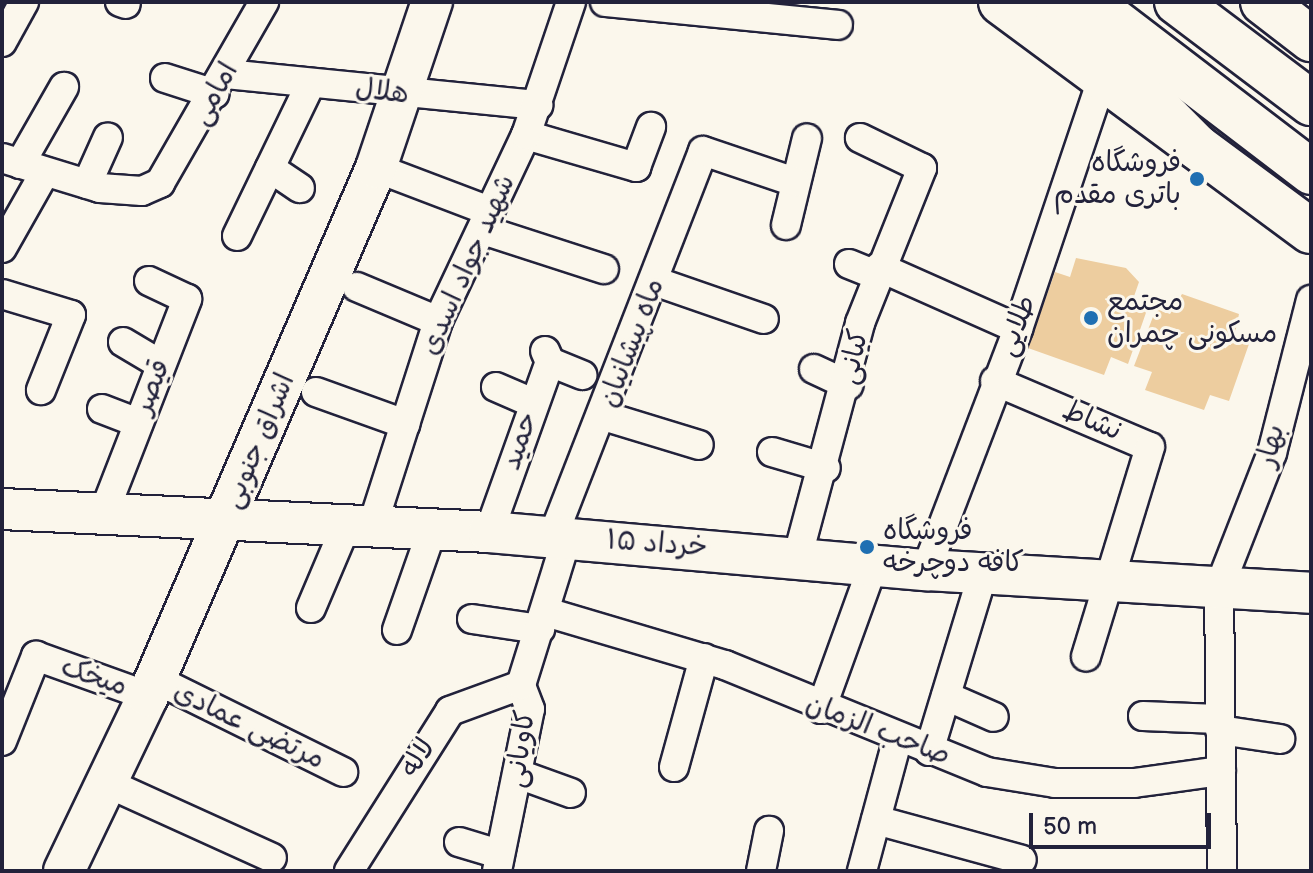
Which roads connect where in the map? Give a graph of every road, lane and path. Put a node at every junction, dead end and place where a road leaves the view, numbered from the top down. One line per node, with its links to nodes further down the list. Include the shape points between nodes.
1 (24, 2): 14 (street)
2 (432, 2): 20 (street, اشراق جنوبی)
3 (571, 2): 22 (street, شهید جواد اسدی)
4 (605, 2): 11 (street)
5 (1001, 2): 16 (main road)
6 (1053, 2): 28 (main road)
7 (1089, 2): 32 (main road)
8 (1177, 2): 21 (main road)
9 (1263, 2): 13 (main road)
10 (258, 4): 17 (street, امامی)
11 (730, 7): 12 (street)
12 (838, 25)
13 (1311, 39)
14 (2, 42)
15 (165, 78): 17 (street, هلال)
16 (1102, 80): 28 (main road); 51 (street, طلایی)
17 (220, 84): 18 (street, هلال); 34 (street, امامی, via 160,183 142,191)
18 (310, 85): 20 (street, هلال); 30 (street)
19 (64, 87): 29 (street)
20 (406, 94): 22 (street, هلال); 31 (street, اشراق جنوبی)
21 (1311, 103)
22 (538, 105): 24 (street, شهید جواد اسدی)
23 (651, 127): 24 (street, via 636,167)
24 (526, 135): 36 (street, شهید جواد اسدی)
25 (108, 137): 34 (street)
26 (807, 138): 33 (street)
27 (860, 138): 43 (street, کیانی, via 920,164)
28 (1197, 147): 38 (main road)
29 (23, 165): 34 (street); 40 (street)
30 (270, 168): 35 (street); 39 (street)
31 (376, 168): 36 (street); 71 (street, اشراق جنوبی)
32 (1311, 172)
33 (795, 182): 37 (street); 45 (street, ماه پیشانیان, via 706,149)
34 (87, 184)
35 (300, 188)
36 (486, 220): 42 (street); 50 (street, شهید جواد اسدی)
37 (786, 225)
38 (1311, 231)
39 (237, 236)
40 (2, 248)
41 (849, 264): 43 (street)
42 (604, 269)
43 (878, 271): 51 (street); 57 (street, کیانی)
44 (149, 281): 53 (street, قیصر, via 187,299)
45 (657, 282): 49 (street); 63 (street, ماه پیشانیان)
46 (357, 287): 50 (street)
47 (2, 294): 59 (street, via 71,315)
48 (1311, 300): 81 (street, بهار, via 1272,453)
49 (764, 319)
50 (438, 321): 65 (street, شهید جواد اسدی)
51 (1018, 329): 56 (street, طلایی)
52 (123, 342): 53 (street)
53 (160, 364): 64 (street, قیصر)
54 (814, 369): 57 (street)
55 (582, 375): 61 (street, حمید, via 548,357)
56 (995, 381): 78 (street, طلایی); 80 (street, نشاط, via 1150,447)
57 (849, 385): 68 (street, کیانی)
58 (496, 387): 61 (street)
59 (41, 390)
60 (316, 392): 65 (street)
61 (533, 403): 73 (street, حمید)
62 (102, 409): 64 (street)
63 (604, 416): 66 (street); 75 (street, ماه پیشانیان)
64 (138, 423): 70 (street, قیصر)
65 (405, 424): 72 (street, شهید جواد اسدی)
66 (699, 445)
67 (772, 452): 68 (street)
68 (826, 468): 76 (street, کیانی)
69 (2, 509): 70 (street, ۱۵ خرداد)
70 (103, 515): 71 (street, ۱۵ خرداد)
71 (225, 521): 72 (street, ۱۵ خرداد); 90 (street, اشراق جنوبی)
72 (358, 529): 74 (street, ۱۵ خرداد); 83 (street, شهید جواد اسدی)
73 (489, 532): 74 (street, ۱۵ خرداد); 75 (street, ۱۵ خرداد)
74 (431, 533): 86 (street)
75 (560, 537): 76 (street, ۱۵ خرداد); 85 (street, کاویانی)
76 (798, 555): 77 (street, ۱۵ خرداد)
77 (873, 565): 78 (street, ۱۵ خرداد); 92 (street)
78 (926, 570): 79 (street, ۱۵ خرداد)
79 (983, 573): 80 (street, ۱۵ خرداد); 91 (street)
80 (1109, 578): 81 (street, ۱۵ خرداد); 87 (street)
81 (1219, 588): 82 (street, ۱۵ خرداد); 95 (street)
82 (1311, 593)
83 (311, 608)
84 (472, 619): 85 (street, صاحب الزمان)
85 (543, 620): 88 (street, صاحب الزمان); 89 (street, کاویانی)
86 (397, 630)
87 (1086, 656)
88 (704, 658): 92 (street, صاحب الزمان); 100 (street)
89 (521, 685): 103 (street, کاویانی, via 530,709); 113 (street, لاله, via 450,711)
90 (151, 687): 97 (street, میخک, via 36,656); 102 (street, مرتضی عمادی); 104 (street, اشراق جنوبی)
91 (946, 696): 94 (street); 99 (street)
92 (821, 709): 98 (street, صاحب الزمان)
93 (1143, 716): 95 (street)
94 (994, 717)
95 (1219, 724): 96 (street); 101 (street)
96 (1280, 739)
97 (2, 741)
98 (897, 741): 99 (street, صاحب الزمان); 106 (street)
99 (929, 751): 101 (street, صاحب الزمان, via 987,772 1055,783)
100 (674, 767)
101 (1221, 771): 116 (street)
102 (343, 772)
103 (521, 775): 105 (street); 111 (street, کاویانی)
104 (107, 783): 109 (street); 112 (street, اشراق جنوبی)
105 (571, 793)
106 (876, 820): 110 (street); 115 (street)
107 (769, 831): 114 (street)
108 (459, 842): 111 (street)
109 (272, 858)
110 (1022, 860)
111 (498, 862)
112 (64, 871)
113 (349, 871)
114 (761, 871)
115 (862, 871)
116 (1222, 871)

